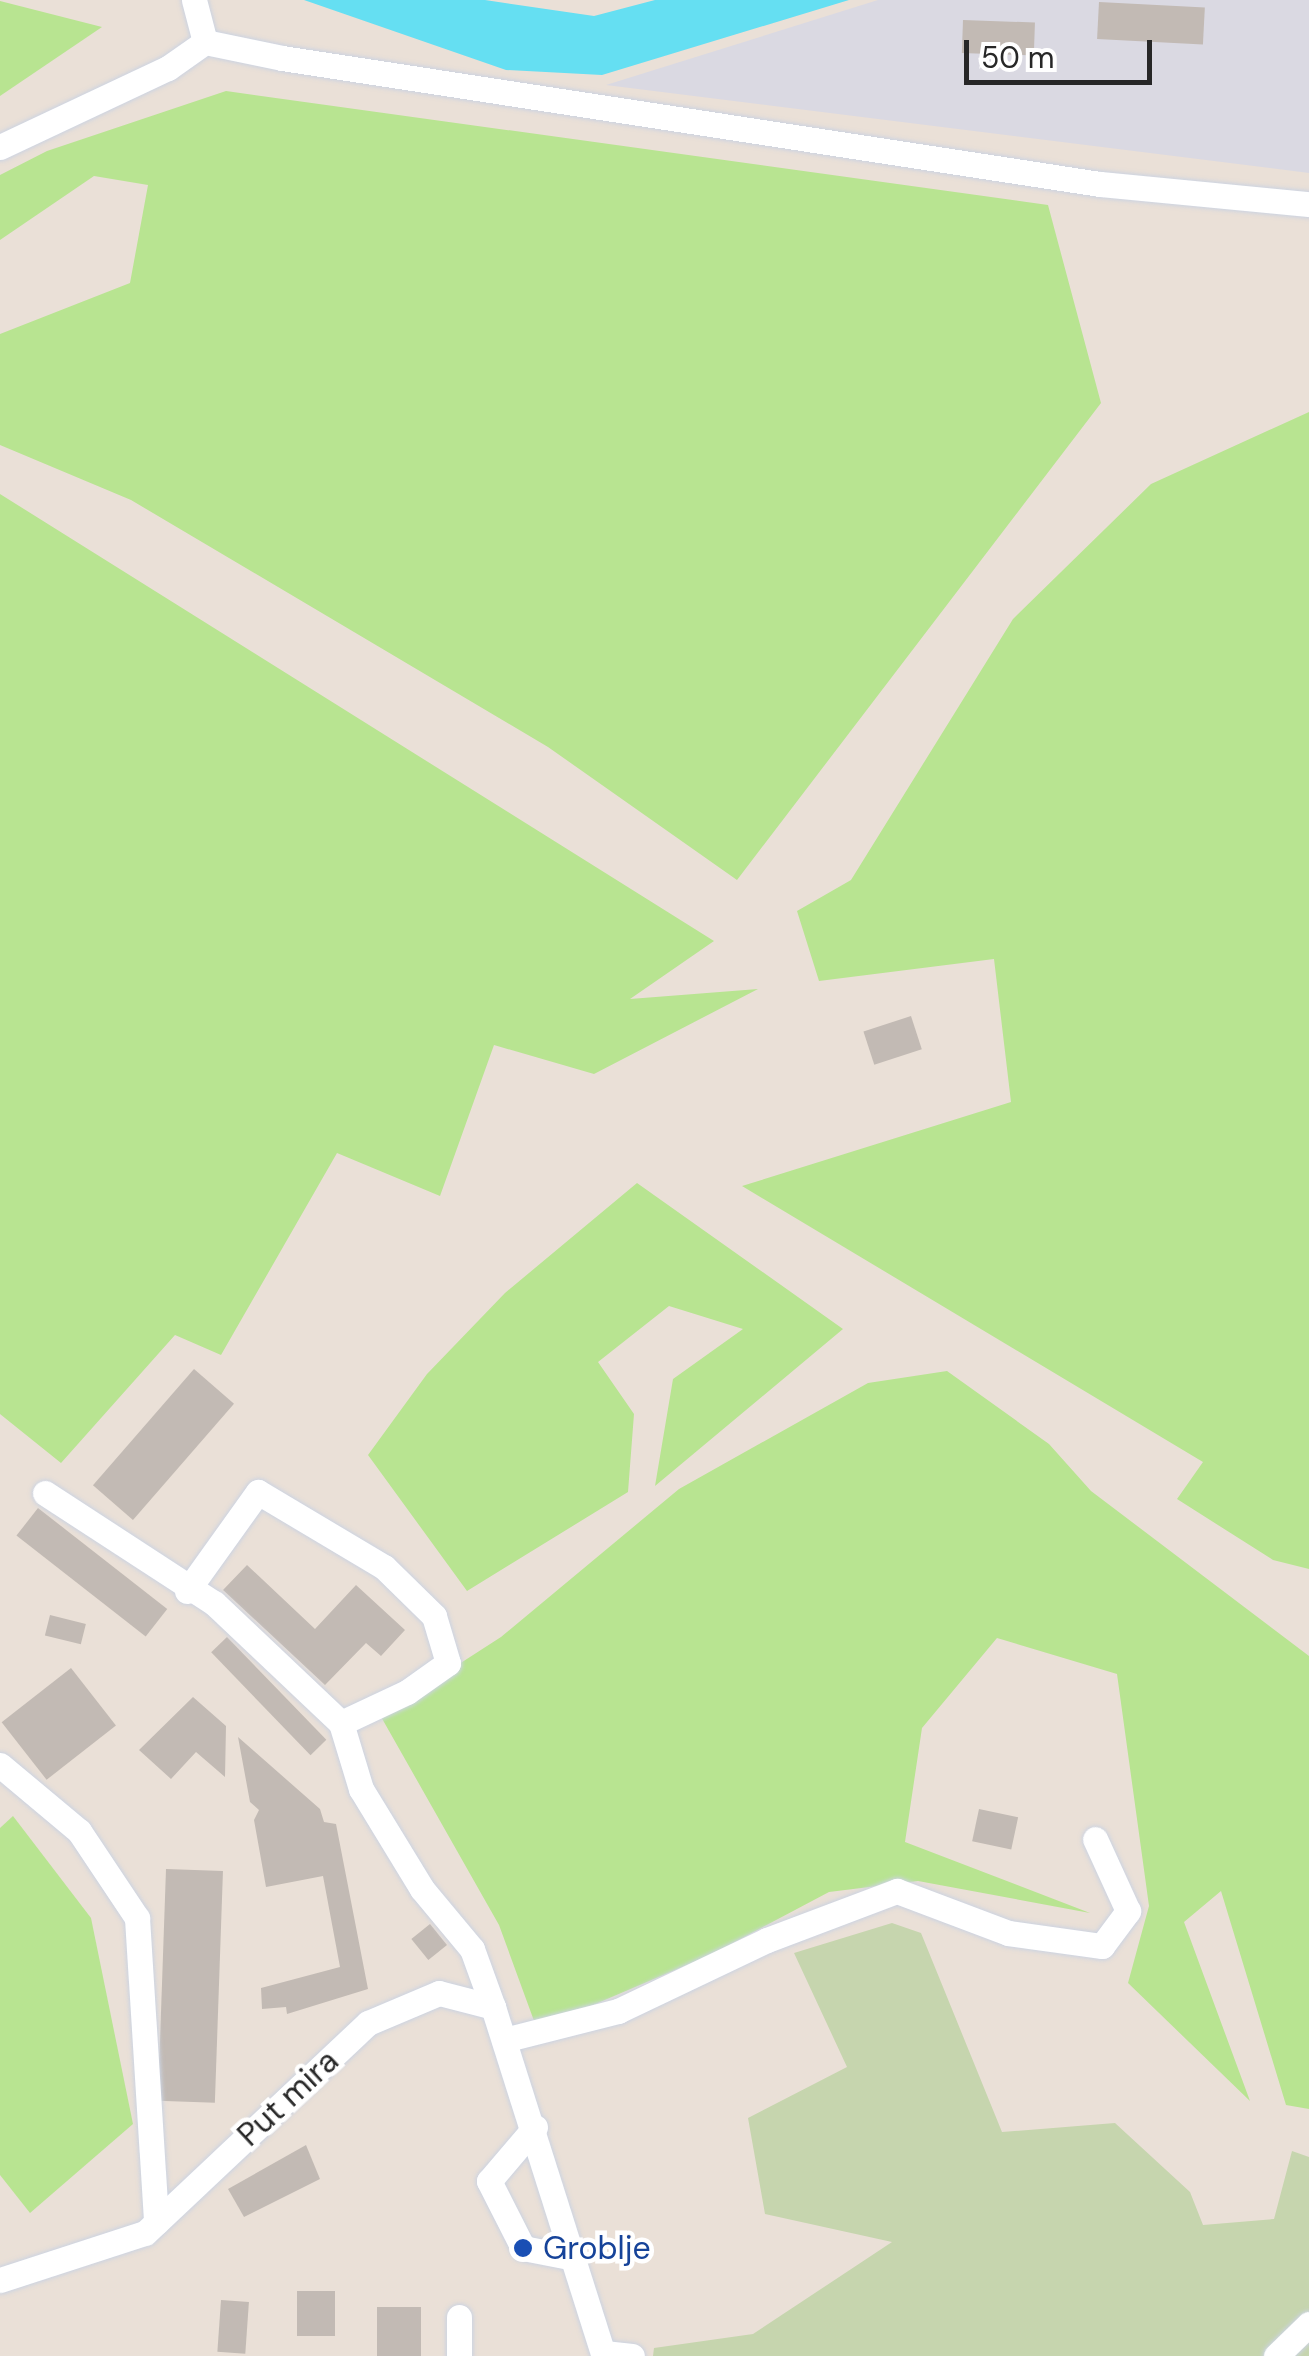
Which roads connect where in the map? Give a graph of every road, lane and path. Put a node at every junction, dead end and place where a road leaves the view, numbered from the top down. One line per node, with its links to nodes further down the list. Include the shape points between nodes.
1 (194, 0): 2 (street)
2 (205, 42): 3 (street, via 168,68); 4 (street, via 1100,184)
3 (0, 147)
4 (1309, 204)
5 (45, 1493): 6 (street)
6 (187, 1591): 7 (street, via 214,1603); 7 (street, via 258,1492 384,1567 434,1616 448,1663 407,1692)
7 (341, 1723): 10 (street, via 361,1790 422,1888 472,1949)
8 (0, 1765): 13 (street, via 79,1832 137,1918)
9 (1096, 1840): 11 (street, via 1128,1910 1102,1946 1008,1933 897,1891 768,1940 618,2011)
10 (492, 2007): 11 (street); 13 (street, Put mira, via 439,1992 368,2023)
11 (504, 2040): 12 (street)
12 (532, 2118): 14 (street); 14 (street, via 489,2181 524,2248)
13 (156, 2222): 15 (street, Put mira, via 145,2233)
14 (569, 2257): 18 (street)
15 (2, 2286)
16 (460, 2317): 19 (street)
17 (1309, 2324): 21 (street)
18 (604, 2355): 20 (street)
19 (460, 2356)
20 (632, 2356)
21 (1276, 2356)

